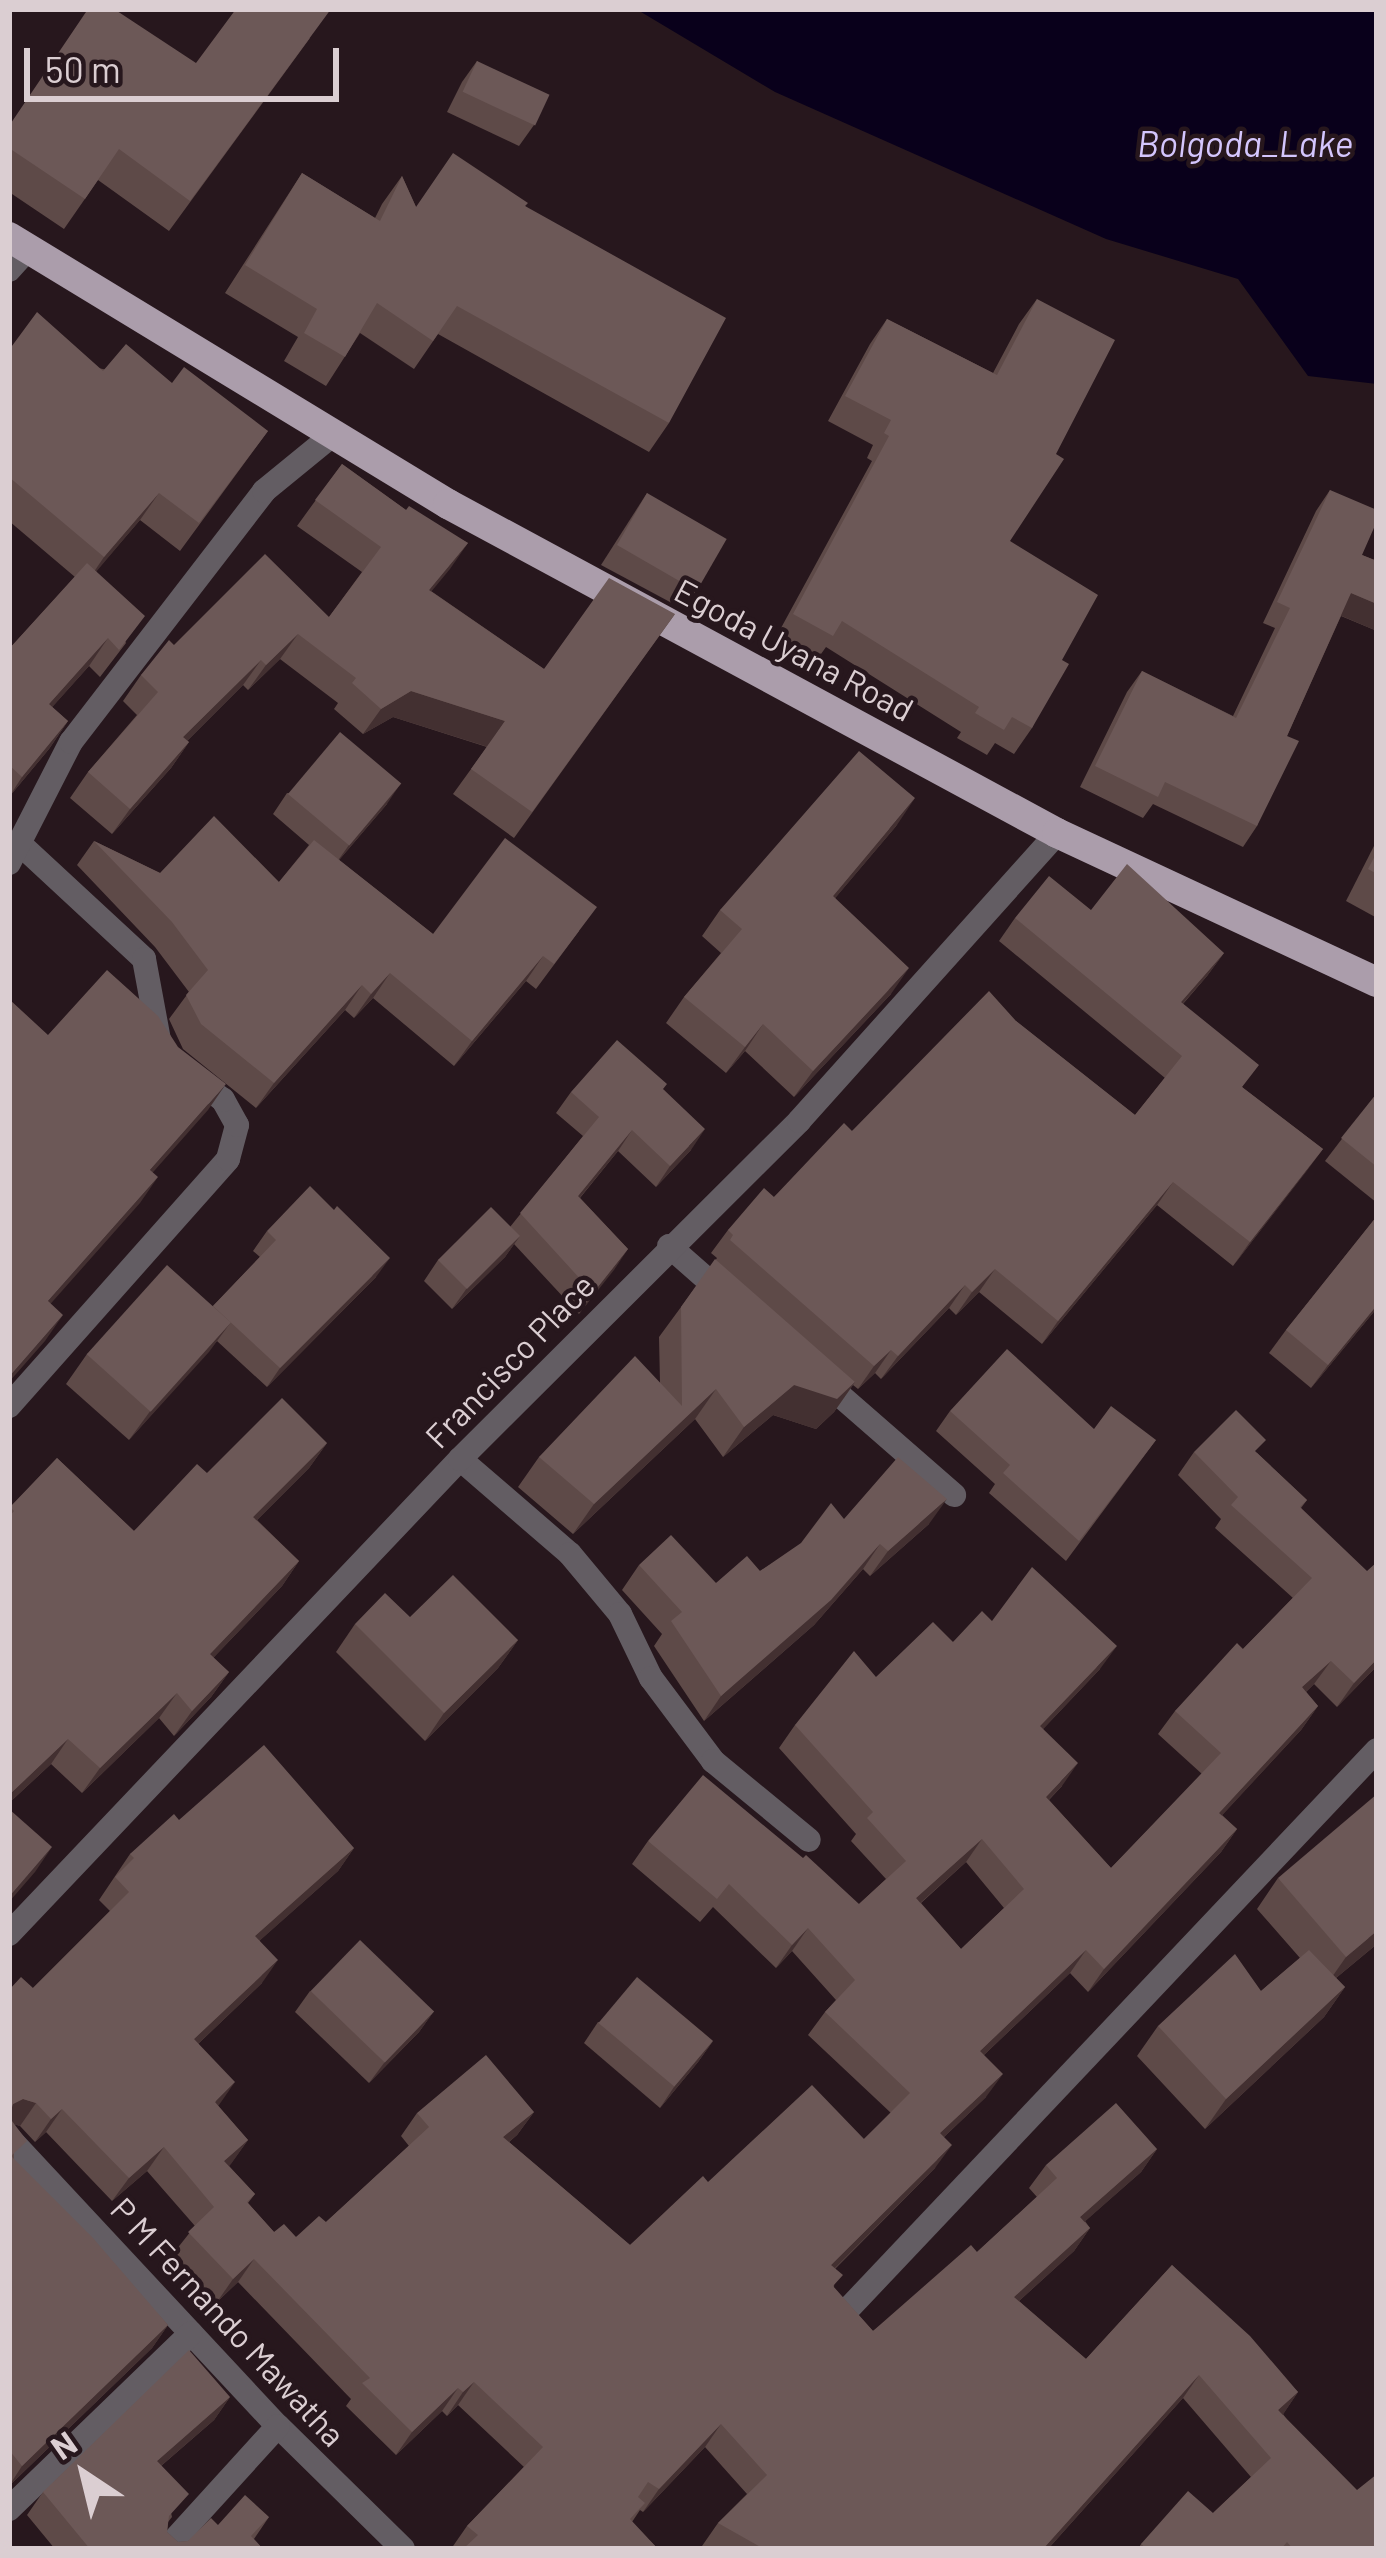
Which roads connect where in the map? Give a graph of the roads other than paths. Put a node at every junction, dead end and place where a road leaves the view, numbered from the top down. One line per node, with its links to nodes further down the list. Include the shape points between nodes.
1 (15, 252): 2 (main road, Egoda Uyana Road)
2 (330, 437): 3 (main road, Egoda Uyana Road); 4 (street, via 264,490 71,742)
3 (1057, 832): 5 (main road, Egoda Uyana Road); 6 (street, Francisco Place, via 799,1121)
4 (15, 854): 9 (street, via 144,959 154,1033 171,1060 223,1100 237,1125 228,1159)
5 (1377, 982)
6 (669, 1246): 7 (street); 10 (street, Francisco Place)
7 (740, 1308)
8 (794, 1355): 11 (street)
9 (9, 1406)
10 (460, 1459): 13 (street, via 570,1554 620,1614 651,1678 713,1761); 14 (street, Francisco Place)
11 (954, 1495)
12 (1377, 1750): 16 (street)
13 (809, 1840)
14 (9, 1934)
15 (9, 2138): 17 (street, P M Fernando Mawatha)
16 (850, 2306)
17 (191, 2333): 18 (street, P M Fernando Mawatha); 19 (street)
18 (278, 2426): 20 (street); 21 (street, P M Fernando Mawatha)
19 (9, 2509)
20 (166, 2549)
21 (404, 2549)

